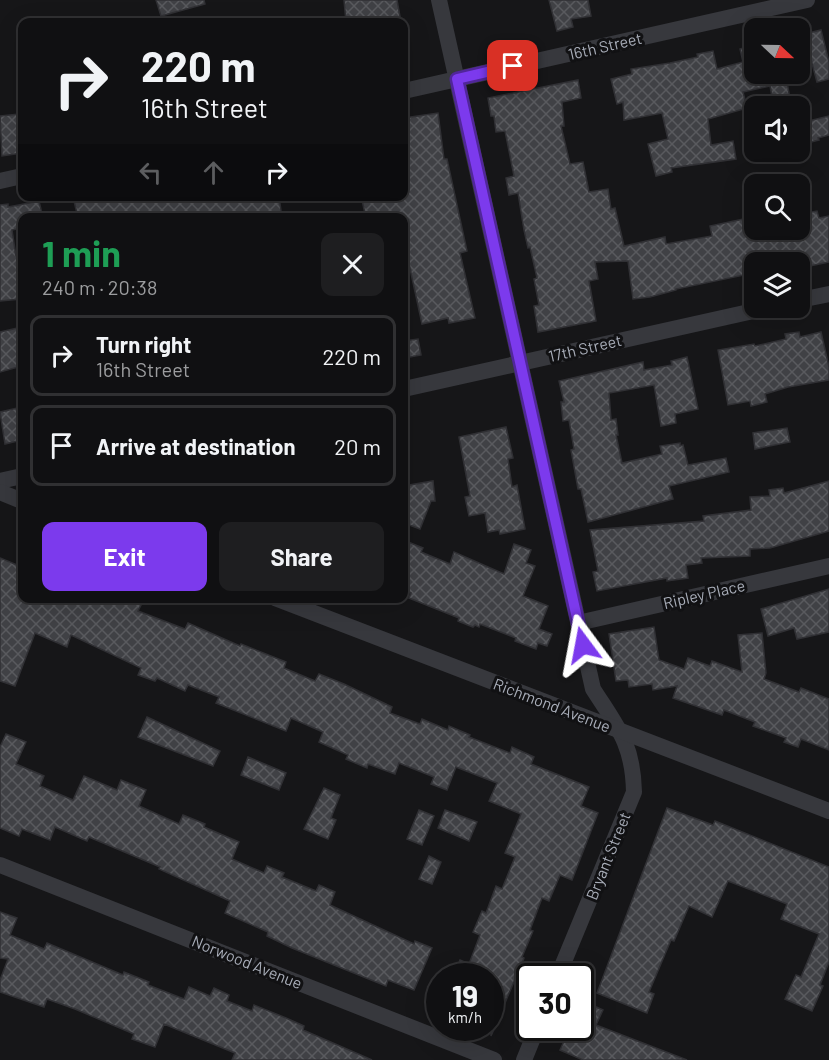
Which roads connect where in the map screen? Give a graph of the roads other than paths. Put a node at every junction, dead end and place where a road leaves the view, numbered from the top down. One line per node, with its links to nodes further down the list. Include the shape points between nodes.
1 (439, 0): 3 (street, Bryant Street)
2 (807, 0): 3 (street, 16th Street)
3 (457, 79): 4 (street, 16th Street); 10 (street, Bryant Street)
4 (408, 90)
5 (18, 177): 6 (street)
6 (0, 181)
7 (829, 294): 8 (street)
8 (810, 298)
9 (744, 313): 10 (street, 17th Street)
10 (520, 363): 11 (street, 17th Street); 18 (street, Bryant Street)
11 (408, 388)
12 (18, 477): 13 (street)
13 (0, 481)
14 (0, 492): 15 (street)
15 (18, 499)
16 (829, 566): 18 (street, Ripley Place)
17 (288, 603): 19 (street, Richmond Avenue)
18 (578, 623): 19 (street, Bryant Street, via 593,689)
19 (621, 732): 20 (street, Richmond Avenue); 22 (street, Bryant Street, via 634,766 634,792)
20 (829, 811)
21 (0, 865): 24 (street, Norwood Avenue)
22 (563, 963)
23 (532, 1041): 25 (street)
24 (494, 1060)
25 (524, 1060)

